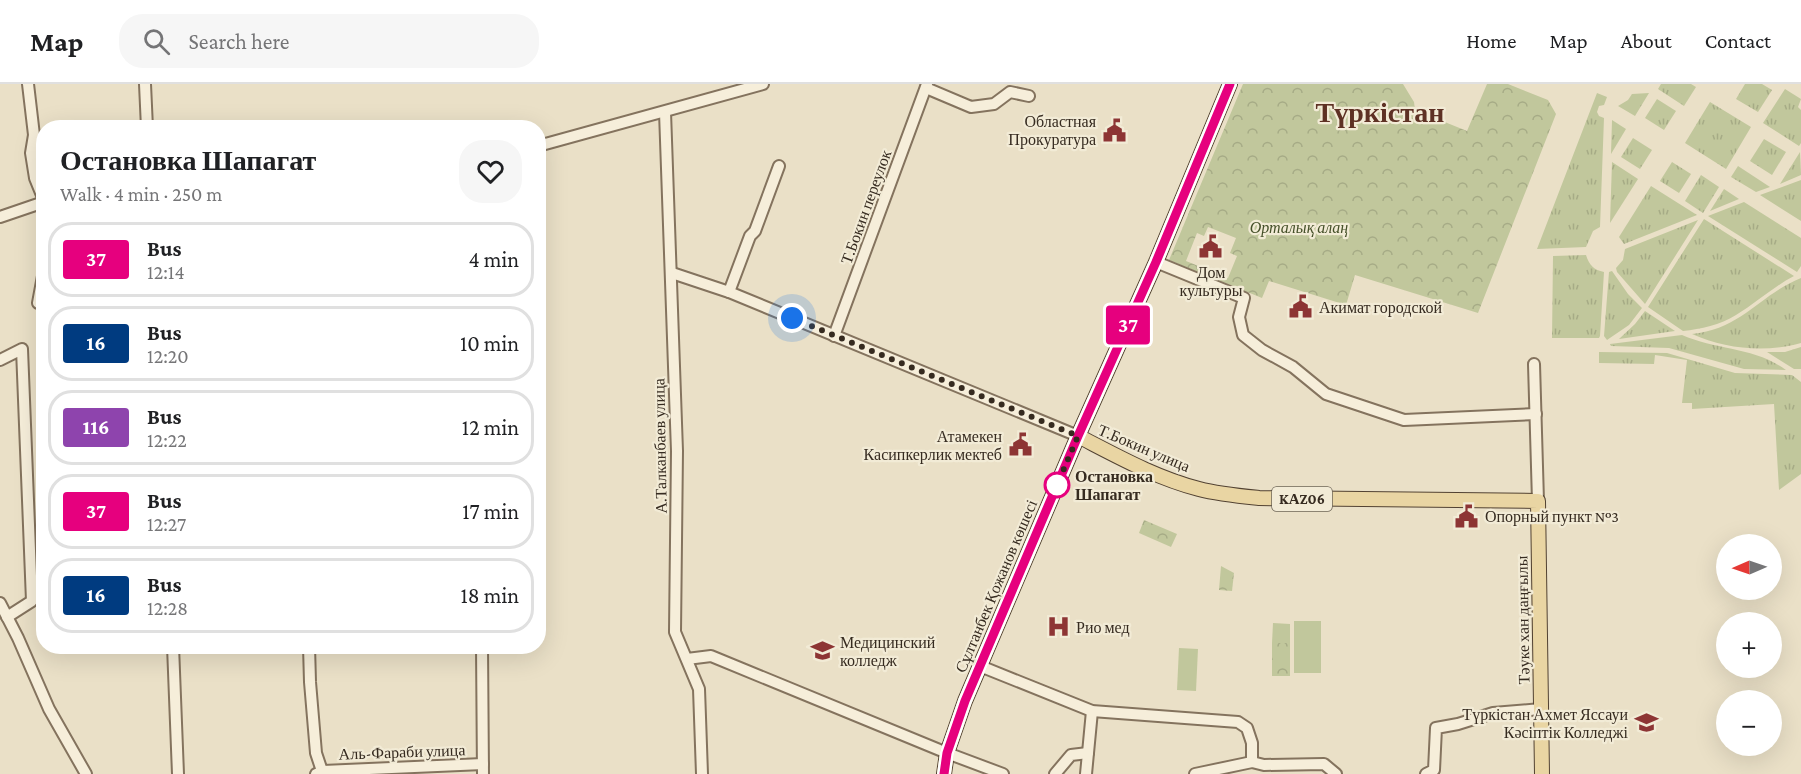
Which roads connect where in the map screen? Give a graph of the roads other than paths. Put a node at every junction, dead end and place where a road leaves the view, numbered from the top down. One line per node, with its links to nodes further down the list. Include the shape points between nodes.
1 (28, 84): 11 (street)
2 (145, 84): 8 (street)
3 (763, 84): 7 (street)
4 (1230, 84): 14 (main road, Сұлтанбек Қожанов көшесі)
5 (927, 86): 6 (street, via 971,107 994,104 1010,92); 17 (street, Т.Бокин переулок)
6 (1029, 96)
7 (665, 112): 9 (street); 15 (street, А.Талканбаев улица)
8 (147, 120)
9 (546, 144)
10 (779, 166): 16 (street)
11 (36, 181)
12 (36, 204): 13 (street)
13 (0, 216)
14 (1156, 262): 20 (street, via 1244,298 1239,317 1243,335 1326,394 1404,420); 21 (main road, Сұлтанбек Қожанов көшесі)
15 (672, 273): 16 (street, Т.Бокин улица); 28 (street, А.Талканбаев улица, via 675,632)
16 (729, 292): 17 (street, Т.Бокин улица)
17 (834, 336): 21 (street, Т.Бокин улица)
18 (0, 360): 24 (street, via 22,350 32,601)
19 (1534, 364): 20 (street)
20 (1536, 414): 22 (street)
21 (1078, 436): 22 (main road, Т.Бокин улица / KАZ06, via 1133,464 1198,488 1231,495); 29 (main road, Сұлтанбек Қожанов көшесі)
22 (1538, 501): 30 (main road, Тәуке хан даңғылы)
23 (0, 603): 24 (street)
24 (7, 617): 39 (street, via 49,710)
25 (173, 654): 40 (street)
26 (309, 654): 38 (street)
27 (482, 654): 35 (street)
28 (687, 659): 32 (street, via 711,656); 41 (street, А.Талканбаев улица, via 699,689)
29 (980, 666): 31 (street); 32 (main road, Сұлтанбек Қожанов көшесі)
30 (1541, 709): 37 (street, via 1493,713 1436,728); 48 (main road, Тәуке хан даңғылы)
31 (1092, 711): 33 (street); 34 (street, via 1238,722 1247,728 1252,742)
32 (947, 753): 42 (main road, Сұлтанбек Қожанов көшесі); 43 (street)
33 (1088, 753): 44 (street, via 1071,755); 45 (street)
34 (1252, 762): 36 (street); 46 (street)
35 (483, 769): 38 (street, Аль-Фараби улица)
36 (1264, 770): 47 (street, via 1324,764)
37 (1430, 772)
38 (320, 773)
39 (86, 774)
40 (178, 774)
41 (702, 774)
42 (944, 774)
43 (1003, 774)
44 (1055, 774)
45 (1086, 774)
46 (1195, 774)
47 (1336, 774)
48 (1542, 774)

